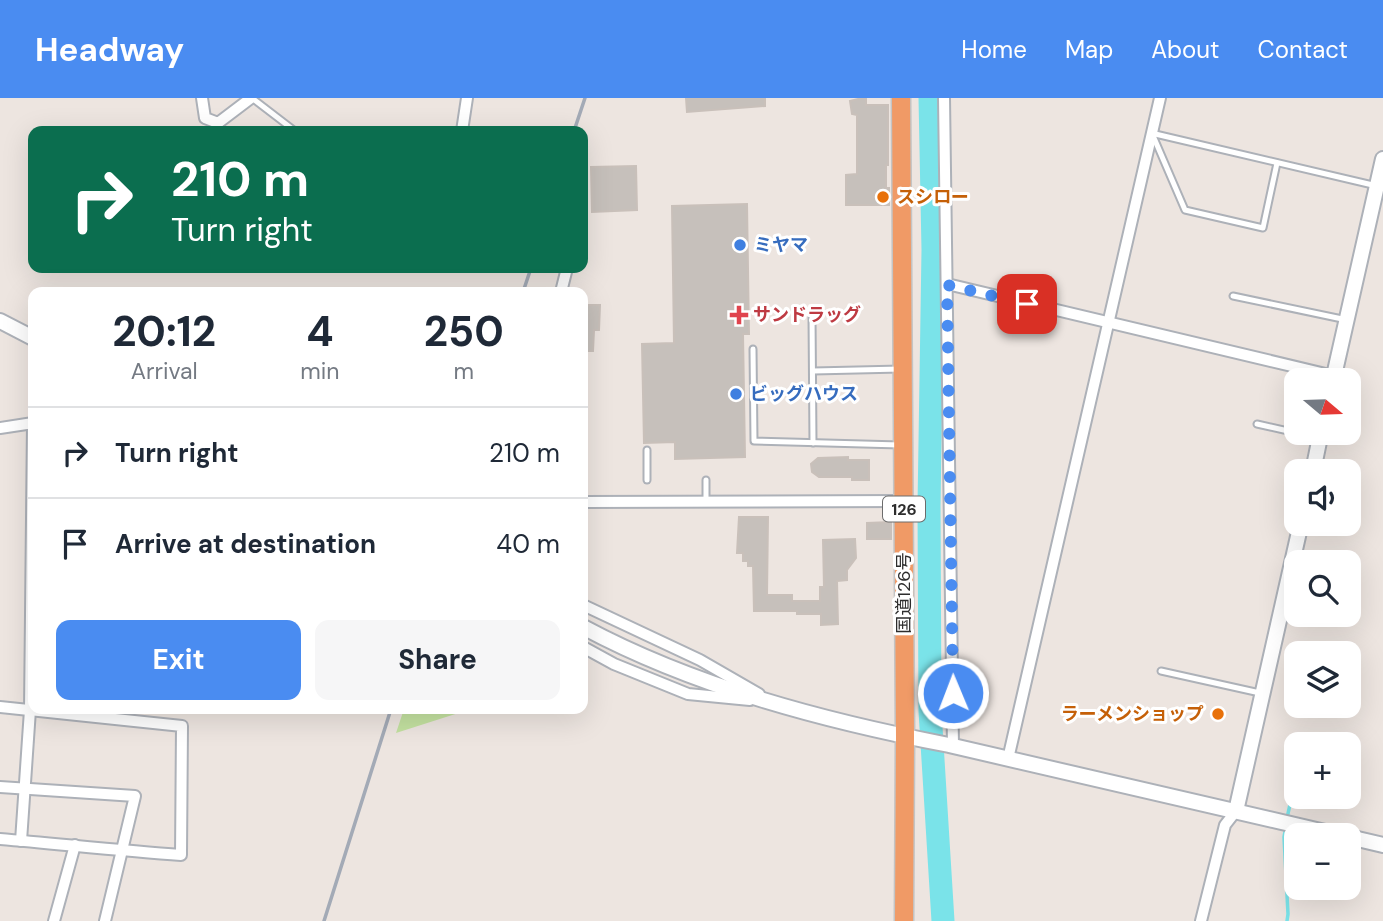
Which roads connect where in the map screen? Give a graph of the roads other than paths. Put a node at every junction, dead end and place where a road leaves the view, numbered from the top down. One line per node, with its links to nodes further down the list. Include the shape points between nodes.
1 (202, 98): 2 (street, via 205,118 218,123)
2 (251, 98): 7 (lane)
3 (467, 98): 8 (street)
4 (901, 98): 23 (highway, 国道126号 / 126, via 895,226 896,314)
5 (944, 98): 13 (street)
6 (1160, 98): 9 (street)
7 (288, 126)
8 (463, 126)
9 (1152, 134): 11 (lane); 11 (lane, via 1185,210 1262,228); 18 (street)
10 (1383, 159): 12 (street)
11 (1277, 163): 12 (lane)
12 (1377, 186): 17 (street)
13 (947, 285): 18 (street); 49 (street)
14 (1233, 296): 17 (lane)
15 (812, 315): 24 (lane)
16 (0, 320): 19 (street)
17 (1347, 320): 22 (street)
18 (1108, 323): 21 (street); 50 (street)
19 (28, 335)
20 (753, 349): 29 (lane, via 754,441)
21 (1292, 368)
22 (1335, 368)
23 (903, 369): 24 (lane); 30 (highway, 国道126号 / 126)
24 (813, 371): 29 (lane)
25 (28, 424): 27 (street)
26 (1257, 424): 28 (lane)
27 (0, 428)
28 (1284, 429)
29 (813, 443): 30 (lane)
30 (903, 445): 36 (highway, 国道126号 / 126)
31 (647, 450): 32 (lane)
32 (647, 480)
33 (706, 480): 35 (lane)
34 (588, 502): 35 (street)
35 (706, 502): 36 (street)
36 (904, 502): 48 (highway, 国道126号 / 126)
37 (1298, 536): 42 (street)
38 (588, 606): 43 (street, via 700,660)
39 (588, 630): 43 (street, via 695,677)
40 (588, 650): 43 (street, via 688,694)
41 (1161, 671): 42 (lane)
42 (1262, 694): 53 (street)
43 (773, 703): 48 (street)
44 (0, 707): 45 (street)
45 (28, 710)
46 (30, 714): 52 (street)
47 (68, 714): 60 (street, via 182,726 181,855)
48 (905, 736): 49 (street); 63 (highway, 国道126号 / 126)
49 (951, 745): 50 (street)
50 (1008, 760): 53 (street)
51 (0, 787): 52 (street)
52 (25, 788): 57 (street); 60 (street, via 135,796)
53 (1236, 811): 54 (street); 64 (street, via 1224,825)
54 (1287, 823)
55 (0, 839): 57 (street)
56 (1361, 840): 59 (street)
57 (21, 841): 58 (street)
58 (75, 845): 60 (street); 61 (street)
59 (1383, 845)
60 (123, 851): 62 (street)
61 (54, 921)
62 (106, 921)
63 (904, 921)
64 (1201, 921)

